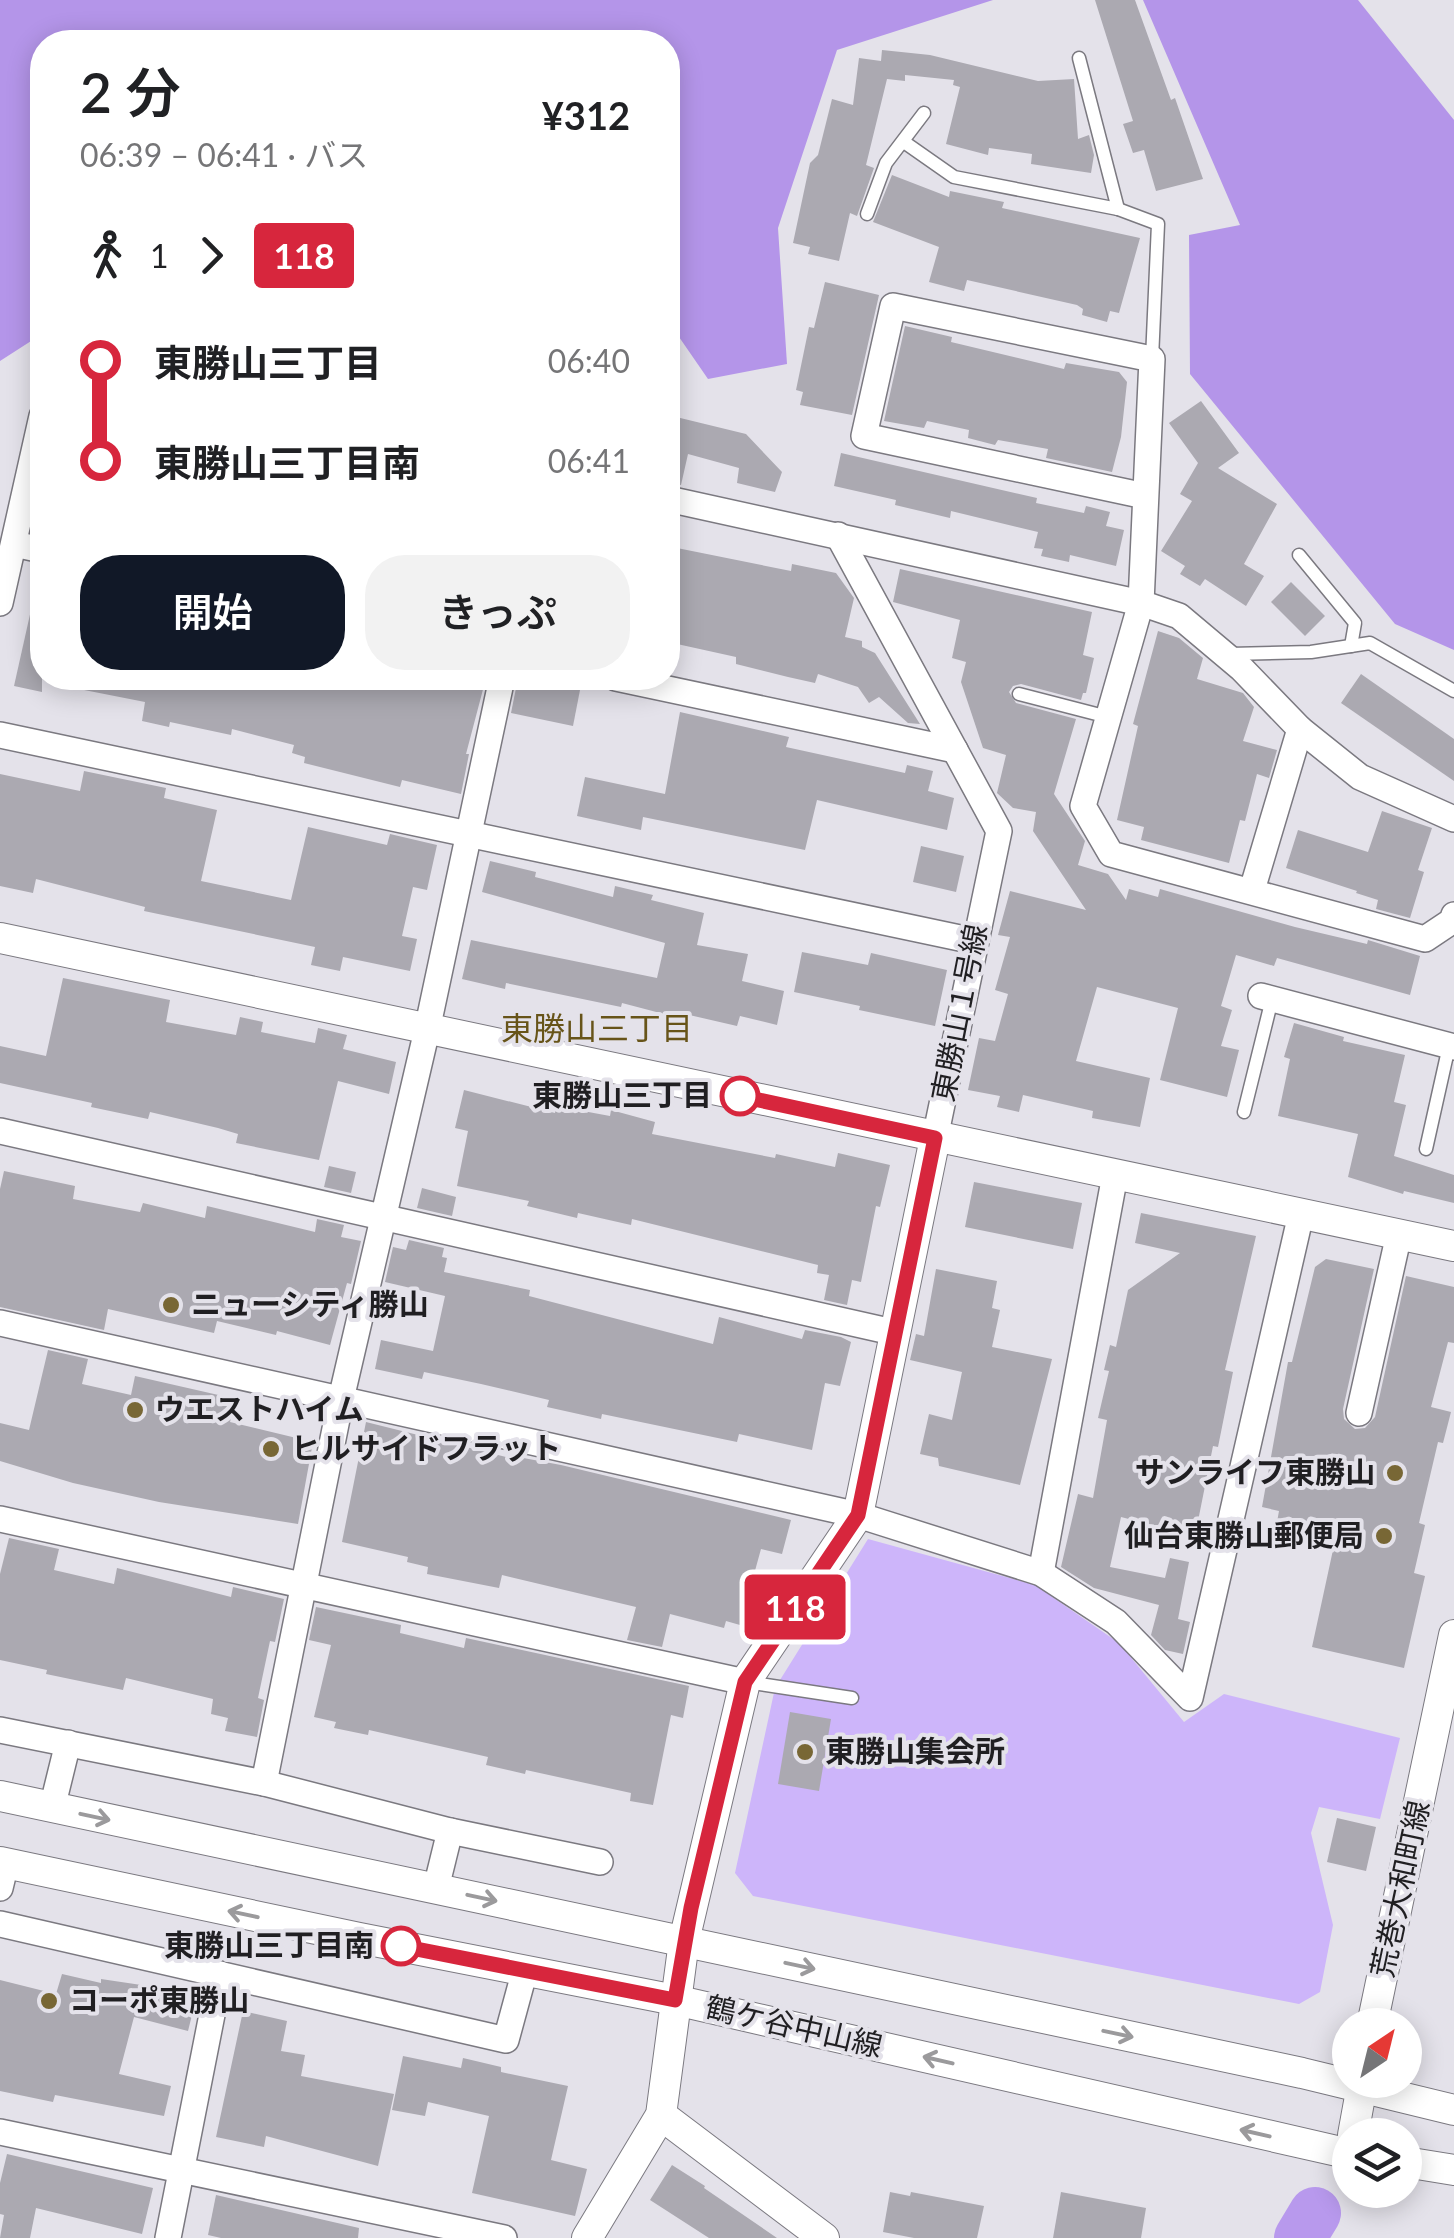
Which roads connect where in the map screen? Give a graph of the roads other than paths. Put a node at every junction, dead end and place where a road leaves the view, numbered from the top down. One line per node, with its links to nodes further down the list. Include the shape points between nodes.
1 (1079, 58): 4 (lane)
2 (924, 112): 3 (lane)
3 (904, 142): 4 (lane, via 954,177); 5 (lane, via 886,163)
4 (1118, 209): 6 (lane, via 1158,224)
5 (866, 214)
6 (1152, 359): 8 (street); 8 (street, via 893,306 864,436)
7 (30, 471): 11 (street)
8 (1145, 496): 14 (street)
9 (680, 502): 10 (street)
10 (838, 535): 14 (street); 25 (street, 東勝山１号線)
11 (14, 544): 12 (street); 15 (street)
12 (30, 547)
13 (1299, 555): 16 (lane, via 1354,623)
14 (1141, 603): 17 (street, via 1178,616); 22 (street)
15 (0, 604)
16 (1351, 646): 17 (lane); 20 (lane, via 1370,643)
17 (1223, 654): 23 (street)
18 (499, 690): 27 (street)
19 (672, 690): 25 (street)
20 (1454, 691)
21 (1019, 694): 22 (lane)
22 (1108, 717): 28 (street, via 1083,806 1111,854)
23 (1300, 730): 26 (street, via 1360,777); 28 (street)
24 (0, 735): 27 (street)
25 (955, 750): 31 (street, 東勝山１号線, via 999,830)
26 (1454, 819)
27 (469, 836): 31 (street); 33 (street)
28 (1252, 890): 29 (street, via 1425,939)
29 (1454, 914)
30 (0, 938): 33 (street)
31 (974, 941): 37 (street, 東勝山１号線)
32 (1267, 998): 34 (street); 35 (lane)
33 (427, 1030): 37 (street); 41 (street)
34 (1452, 1047): 38 (lane)
35 (1244, 1112)
36 (0, 1132): 41 (street)
37 (935, 1138): 39 (street); 45 (street, 東勝山１号線)
38 (1426, 1148)
39 (1115, 1176): 40 (street); 50 (street)
40 (1301, 1214): 42 (street); 50 (street, via 1190,1698 1116,1622)
41 (384, 1216): 45 (street); 46 (street)
42 (1398, 1234): 43 (street); 47 (street)
43 (1454, 1246)
44 (0, 1323): 46 (street)
45 (897, 1333): 48 (street, 東勝山１号線)
46 (341, 1399): 48 (street); 51 (street)
47 (1359, 1414)
48 (858, 1515): 50 (street); 53 (street, 東勝山１号線)
49 (0, 1519): 51 (street)
50 (1041, 1574)
51 (302, 1584): 53 (street); 57 (street)
52 (1454, 1636): 69 (street, 荒巻大和町線)
53 (745, 1682): 54 (lane); 65 (street, 東勝山１号線)
54 (852, 1698)
55 (0, 1730): 56 (street)
56 (68, 1744): 57 (street); 59 (street)
57 (264, 1783): 60 (street)
58 (0, 1796): 59 (street)
59 (52, 1808): 63 (street, one-way to 63)
60 (450, 1831): 61 (street); 63 (street)
61 (600, 1862)
62 (2, 1871): 66 (street, 鶴ケ谷中山線, one-way to 62)
63 (436, 1888): 65 (street, one-way to 65)
64 (0, 1924): 67 (street)
65 (684, 1941): 68 (street, 東勝山１号線); 70 (street, one-way to 70)
66 (525, 1970): 67 (street, via 506,2040); 68 (street, 鶴ケ谷中山線)
67 (220, 1974): 77 (street)
68 (675, 2000): 73 (street, 東勝山１号線); 75 (street, 鶴ケ谷中山線, one-way to 68)
69 (1376, 2008)
70 (1332, 2077)
71 (1413, 2098): 72 (street)
72 (1454, 2110)
73 (661, 2115): 79 (street); 82 (street, 東勝山１号線)
74 (0, 2132): 77 (street)
75 (1332, 2150)
76 (1422, 2165): 78 (street)
77 (183, 2170): 80 (street); 81 (street)
78 (1454, 2170)
79 (816, 2236)
80 (168, 2238)
81 (504, 2238)
82 (588, 2238)

